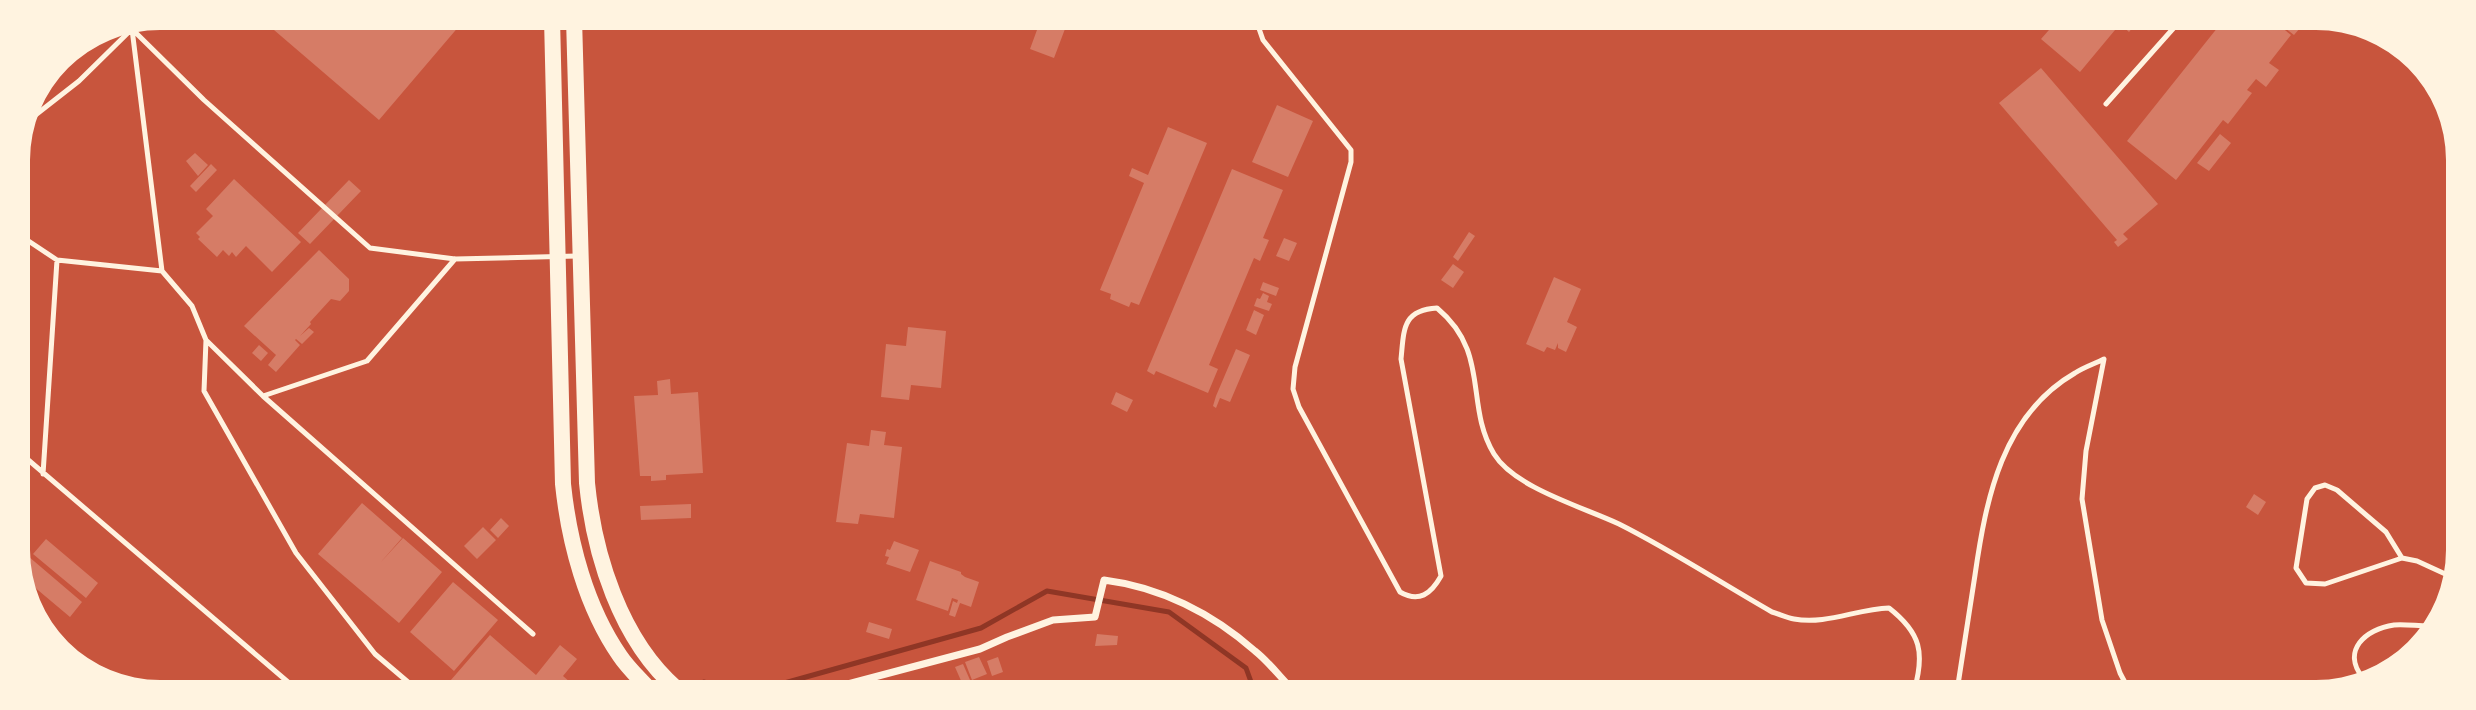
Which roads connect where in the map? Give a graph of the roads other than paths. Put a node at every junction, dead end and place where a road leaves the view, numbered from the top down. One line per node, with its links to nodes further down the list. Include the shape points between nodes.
1 (552, 30): 12 (main road)
2 (574, 30): 11 (main road)
3 (1260, 30): 31 (lane, via 1351,150 1352,162 1295,367 1293,389 1401,592 1423,597 1434,590 1441,576 1401,359 1405,328 1412,315 1437,308 1452,321 1469,352 1484,431 1507,468 1620,525 1772,612 1819,620 1889,608 1906,622 1919,645)
4 (2172, 30): 8 (lane)
5 (132, 32): 15 (lane)
6 (135, 32): 13 (lane, via 370,248)
7 (127, 34): 9 (lane)
8 (2106, 104)
9 (39, 112)
10 (30, 241): 14 (lane)
11 (580, 256): 12 (lane); 28 (main road, via 591,523 603,569 637,641)
12 (557, 258): 13 (lane); 27 (main road, via 567,525 599,618 620,656)
13 (456, 259): 17 (lane, via 367,361)
14 (57, 260): 15 (lane); 19 (lane)
15 (162, 271): 16 (lane, via 192,306)
16 (206, 340): 17 (lane); 26 (lane, via 204,391 296,553 375,654)
17 (263, 396): 23 (lane)
18 (30, 463): 19 (lane)
19 (43, 474): 25 (lane)
20 (2402, 558): 20 (lane, via 2325,584 2305,583 2296,568 2296,554 2307,499 2315,488 2325,485 2337,490 2386,532); 21 (lane)
21 (2444, 573)
22 (2421, 626): 24 (lane, via 2393,625 2371,632 2353,655)
23 (533, 634)
24 (2358, 673)
25 (286, 680)
26 (406, 680)
27 (641, 680)
28 (670, 680)
29 (863, 680): 30 (street, via 980,649 1053,620 1095,617 1104,580 1134,584 1192,606 1255,650)
30 (1284, 680)
31 (1917, 680)
32 (1959, 680): 33 (lane, via 1993,478 2012,439 2039,401 2074,373 2104,359 2082,499 2102,620)
33 (2124, 680)

